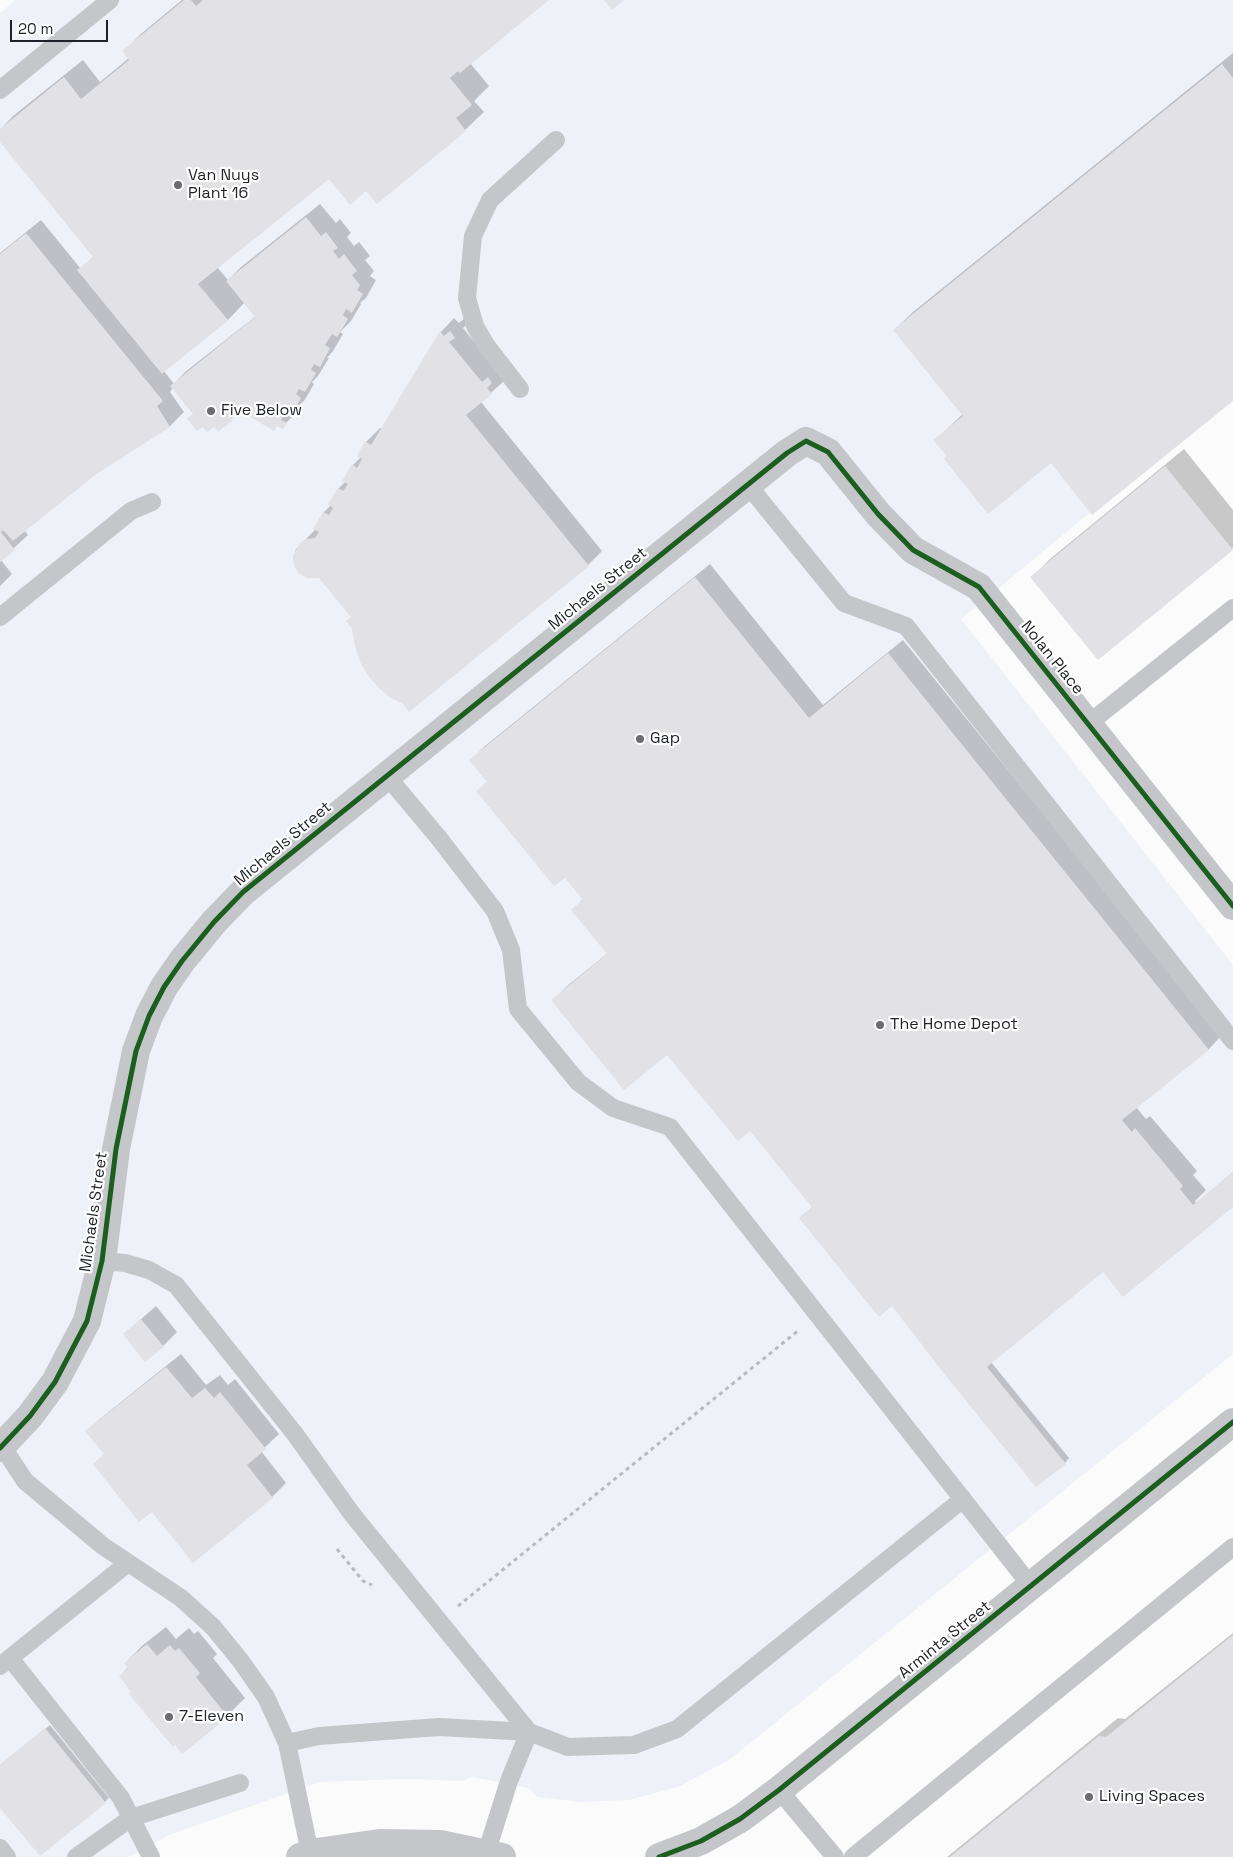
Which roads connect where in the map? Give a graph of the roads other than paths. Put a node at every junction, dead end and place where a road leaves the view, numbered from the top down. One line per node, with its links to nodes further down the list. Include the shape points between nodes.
1 (110, 0): 2 (lane)
2 (0, 90)
3 (556, 140): 4 (lane, via 490,200 473,236 467,298 474,326)
4 (520, 389)
5 (828, 452): 6 (street, Michaels Street, via 806,441 786,452); 10 (street, Nolan Place, via 878,514 913,550 979,587)
6 (748, 484): 11 (street, Michaels Street); 13 (lane, via 844,604 906,626)
7 (152, 502): 9 (lane, via 131,511)
8 (1233, 608): 10 (lane)
9 (0, 617)
10 (1088, 724): 12 (street, Nolan Place)
11 (386, 776): 14 (street, Michaels Street, via 243,892 214,922 164,988 136,1051 116,1149); 17 (lane, via 438,836 495,911 511,950 518,1008 578,1082 613,1108 670,1127)
12 (1233, 906)
13 (1233, 1041)
14 (102, 1261): 16 (street, Michaels Street, via 87,1322 55,1382); 22 (lane, via 149,1270 176,1285 295,1434 352,1514)
15 (1233, 1422): 20 (street, Arminta Street)
16 (1, 1447): 19 (lane, via 25,1481)
17 (963, 1499): 20 (lane); 22 (lane, via 677,1729 634,1745 568,1747)
18 (1233, 1547): 35 (lane)
19 (128, 1563): 21 (lane); 23 (lane, via 181,1598 213,1627 266,1697)
20 (1031, 1586): 25 (street, Arminta Street)
21 (5, 1662): 26 (lane, via 121,1798)
22 (530, 1732): 23 (lane, via 439,1727 319,1736); 29 (lane, via 509,1781)
23 (287, 1743): 28 (lane, via 297,1785)
24 (240, 1783): 26 (lane)
25 (779, 1790): 33 (street, Arminta Street, via 709,1837); 34 (lane)
26 (131, 1818): 31 (lane); 32 (lane)
27 (0, 1848): 30 (lane)
28 (305, 1855): 29 (street, via 378,1843 440,1844)
29 (494, 1855)
30 (7, 1857)
31 (76, 1857)
32 (150, 1857)
33 (660, 1857)
34 (835, 1857)
35 (853, 1857)

